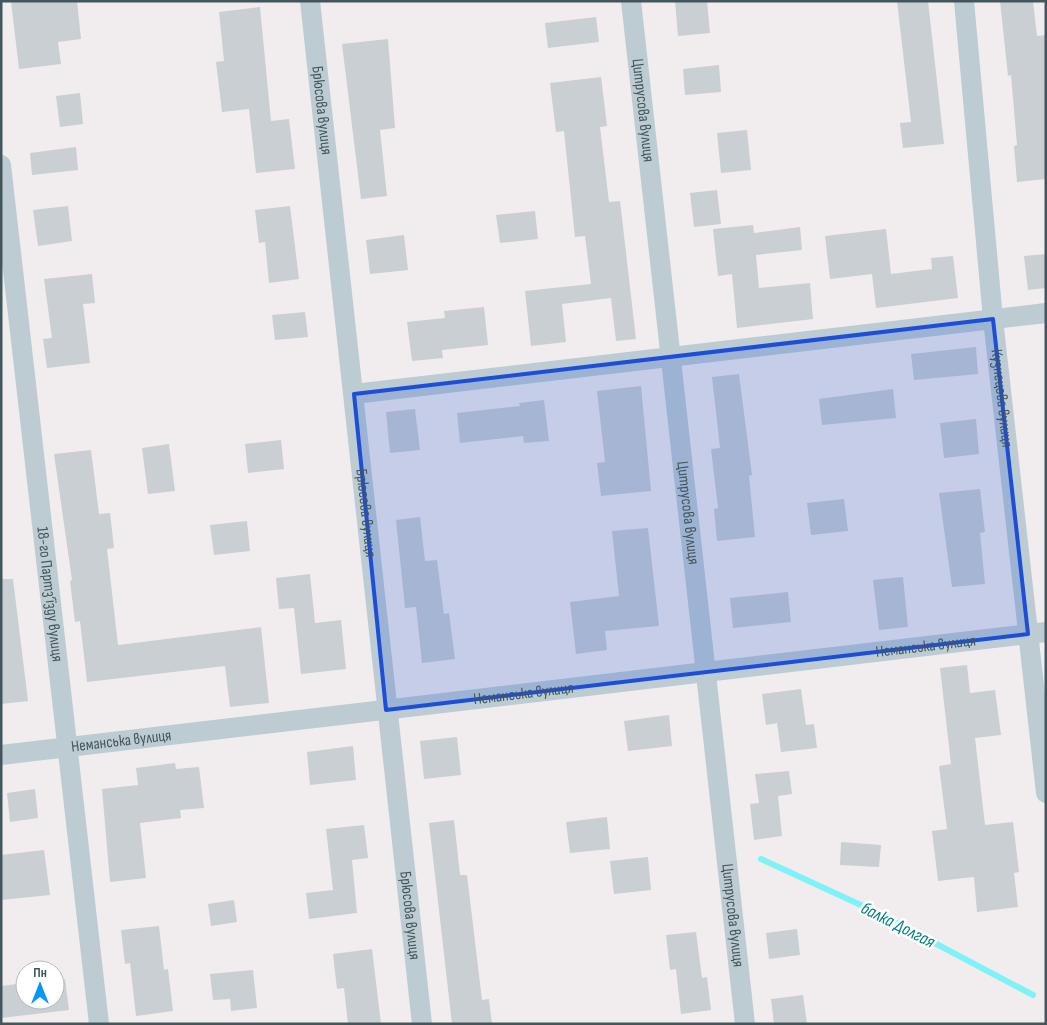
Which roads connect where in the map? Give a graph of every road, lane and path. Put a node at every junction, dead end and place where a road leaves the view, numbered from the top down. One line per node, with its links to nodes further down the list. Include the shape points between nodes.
1 (310, 1): 8 (street, Брюсова вулиця)
2 (631, 1): 7 (street, Цитрусова вулиця)
3 (964, 1): 6 (street, Кузнецова вулиця)
4 (1, 165): 12 (street, 18-го Партз’їзду вулиця)
5 (1046, 313): 6 (street)
6 (993, 319): 7 (street); 9 (street, Кузнецова вулиця)
7 (671, 358): 8 (street); 10 (street, Цитрусова вулиця)
8 (354, 394): 11 (street, Брюсова вулиця)
9 (1037, 633): 10 (street, Неманська вулиця); 14 (street, Кузнецова вулиця)
10 (706, 672): 11 (street, Неманська вулиця); 17 (street, Цитрусова вулиця)
11 (386, 710): 12 (street, Неманська вулиця); 16 (street, Брюсова вулиця)
12 (67, 747): 13 (street, Неманська вулиця); 15 (street, 18-го Партз’їзду вулиця)
13 (1, 755)
14 (1046, 793)
15 (99, 1024)
16 (422, 1024)
17 (745, 1024)

